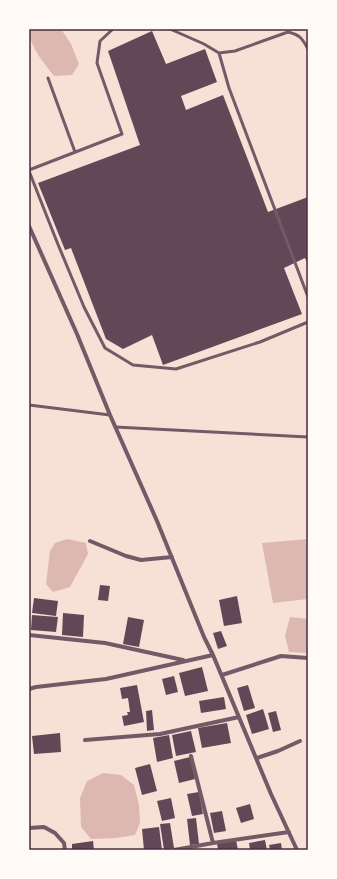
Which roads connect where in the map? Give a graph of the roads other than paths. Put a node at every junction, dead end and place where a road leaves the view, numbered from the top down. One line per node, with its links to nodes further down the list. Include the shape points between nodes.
1 (113, 29): 6 (lane, via 100,41 97,63 122,134)
2 (170, 29): 4 (lane)
3 (308, 49): 4 (lane, via 302,38 288,32 235,51)
4 (220, 53): 9 (lane, via 229,88)
5 (48, 78): 6 (lane)
6 (75, 152): 7 (lane)
7 (29, 171): 10 (lane, via 84,307 105,348 133,365 176,369 260,342)
8 (29, 226): 12 (street)
9 (308, 297)
10 (308, 322)
11 (29, 405): 12 (lane)
12 (110, 415): 13 (street)
13 (116, 427): 14 (lane); 16 (street)
14 (308, 437)
15 (90, 541): 16 (street, via 141,560)
16 (172, 557): 18 (street)
17 (29, 635): 20 (street, via 105,643)
18 (213, 655): 20 (street); 21 (street)
19 (308, 658): 21 (street, via 281,656)
20 (186, 660): 22 (street, via 106,679)
21 (222, 675): 23 (street)
22 (29, 689)
23 (239, 717): 24 (street, via 160,734); 27 (street)
24 (85, 740)
25 (300, 741): 27 (street)
26 (191, 756): 30 (street)
27 (257, 758): 29 (street)
28 (29, 828): 31 (street, via 44,827 55,833 64,843)
29 (289, 832): 30 (street); 33 (street)
30 (213, 843): 32 (street)
31 (65, 850)
32 (174, 850)
33 (297, 850)

